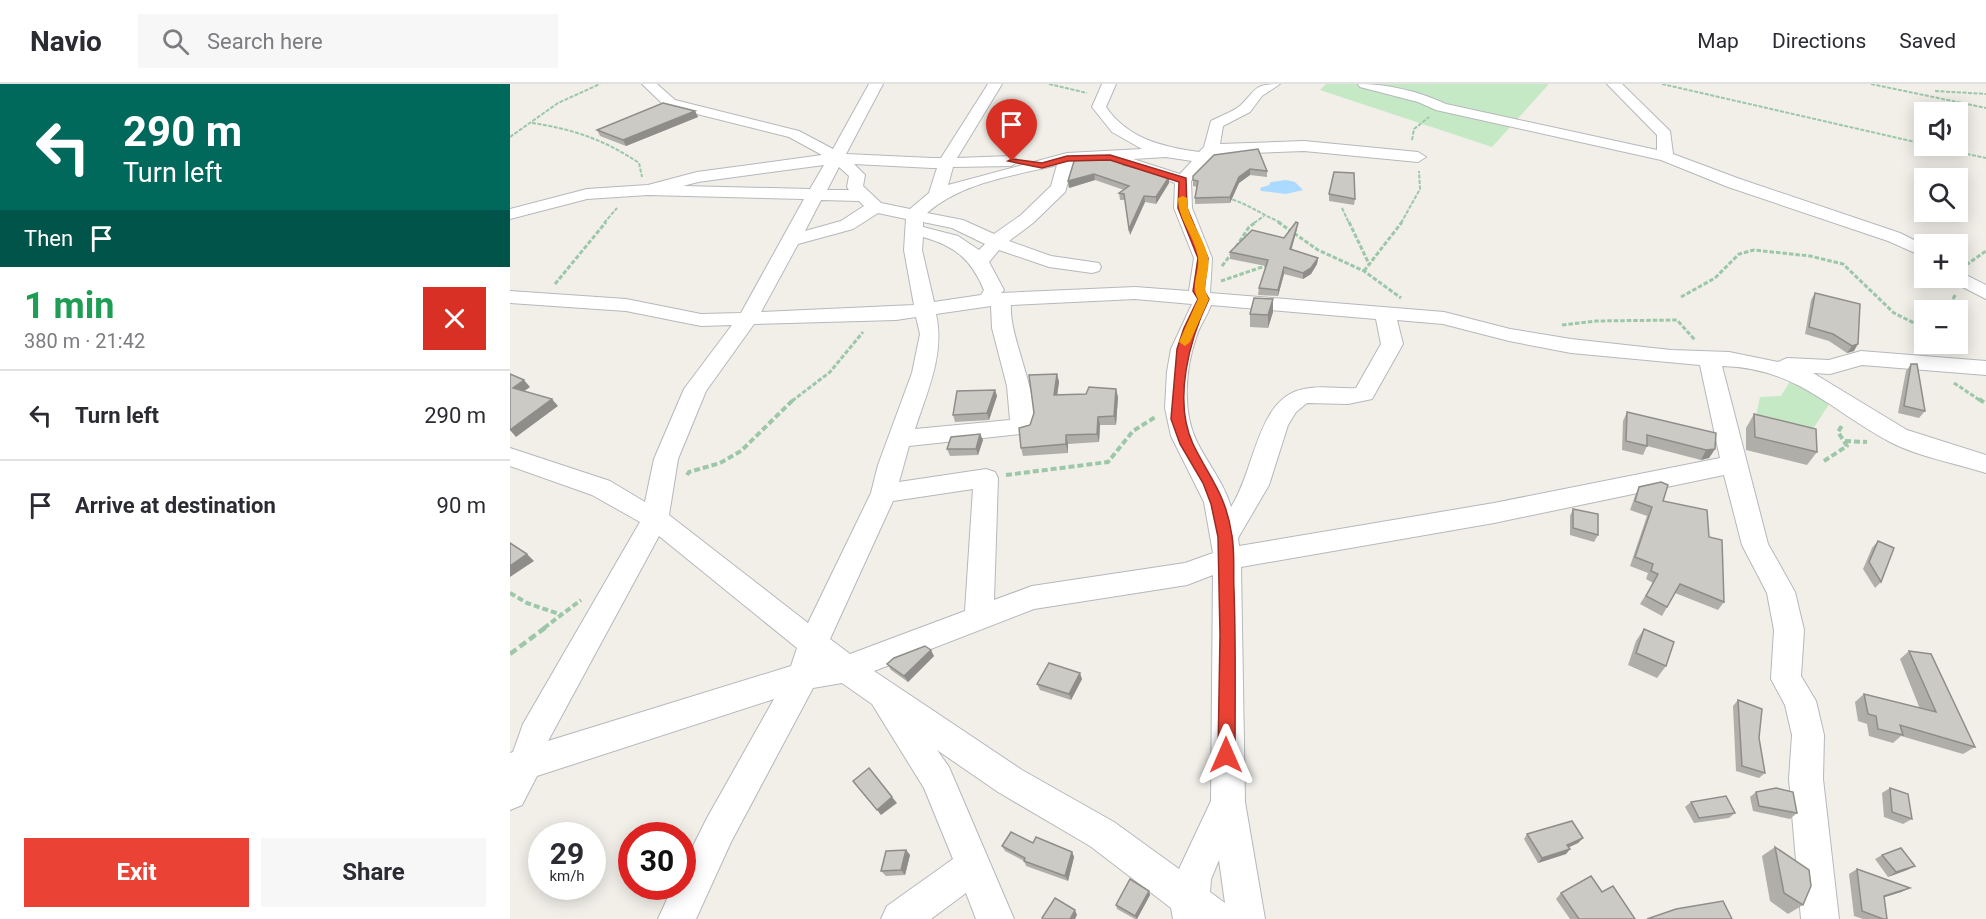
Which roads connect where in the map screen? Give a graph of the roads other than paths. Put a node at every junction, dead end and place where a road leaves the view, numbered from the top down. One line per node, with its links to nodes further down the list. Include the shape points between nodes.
1 (649, 84): 12 (street, via 670,103 794,134)
2 (876, 84): 12 (street)
3 (994, 84): 15 (street)
4 (1109, 84): 8 (street, via 1099,107 1122,136)
5 (1273, 84): 14 (street, via 1257,93 1245,109 1216,124 1212,148)
6 (1365, 84): 9 (street, via 1441,107)
7 (1614, 84): 9 (street, via 1665,134)
8 (1166, 152): 10 (street); 14 (street)
9 (1665, 156): 26 (street)
10 (1110, 157): 13 (street); 17 (street)
11 (1418, 157): 14 (street, via 1304,146 1220,149)
12 (838, 158): 15 (street); 18 (street, via 697,177); 19 (street); 21 (street, via 856,175 855,187)
13 (1067, 158): 16 (street); 25 (street, via 1059,188)
14 (1205, 158): 17 (street)
15 (946, 163): 16 (street, via 1012,161); 20 (street)
16 (1042, 166): 20 (street, via 967,183)
17 (1183, 180): 30 (street, via 1183,208 1203,258)
18 (648, 190): 19 (street); 22 (street, via 587,194)
19 (816, 195): 21 (street); 24 (street)
20 (937, 195): 23 (street)
21 (870, 202): 23 (street); 24 (street, via 847,225)
22 (510, 214)
23 (914, 221): 25 (street, via 957,224); 27 (street); 34 (street, via 913,250)
24 (793, 240): 36 (street)
25 (997, 241): 27 (street); 28 (street, via 1049,261)
26 (1914, 247)
27 (981, 260): 33 (street, via 994,290)
28 (1092, 267)
29 (1968, 283): 31 (street)
30 (1200, 292): 33 (street); 35 (street); 46 (street, via 1186,338 1177,407 1180,430 1218,504)
31 (1986, 293)
32 (510, 297): 36 (street, via 626,305 701,320)
33 (994, 300): 34 (street); 40 (street, via 1015,371 1022,427)
34 (924, 309): 36 (street, via 896,314); 40 (street, via 930,334 923,373)
35 (1385, 313): 37 (street, via 1444,318 1571,346); 46 (street, via 1392,344 1364,394 1297,398 1274,427 1260,478)
36 (747, 320): 45 (street, via 695,389 666,459)
37 (1710, 359): 38 (street); 42 (street)
38 (1762, 364): 39 (street, via 1830,367 1861,358); 43 (street, via 1808,380 1877,424 1921,445)
39 (1986, 368)
40 (900, 439): 44 (street)
41 (510, 457): 45 (street, via 601,488)
42 (1734, 464): 46 (street, via 1494,513); 61 (street, via 1755,545 1781,592 1789,630 1786,679 1800,701 1808,735 1806,779)
43 (1986, 464)
44 (884, 493): 47 (street, via 986,478); 48 (street)
45 (655, 519): 48 (street); 52 (street)
46 (1226, 548): 47 (street, via 1187,574 1032,598); 54 (street)
47 (979, 617): 49 (street)
48 (814, 641): 49 (street); 50 (street)
49 (846, 669): 50 (street); 51 (street)
50 (803, 676): 52 (street); 57 (street, via 719,830)
51 (881, 693): 55 (street, via 937,778); 56 (street, via 1010,781 1102,834)
52 (518, 766): 53 (street)
53 (510, 793)
54 (1228, 802): 56 (street, via 1193,878); 60 (street)
55 (973, 866): 58 (street); 59 (street)
56 (1198, 913)
57 (677, 919)
58 (900, 919)
59 (995, 919)
60 (1246, 919)
61 (1820, 919)

